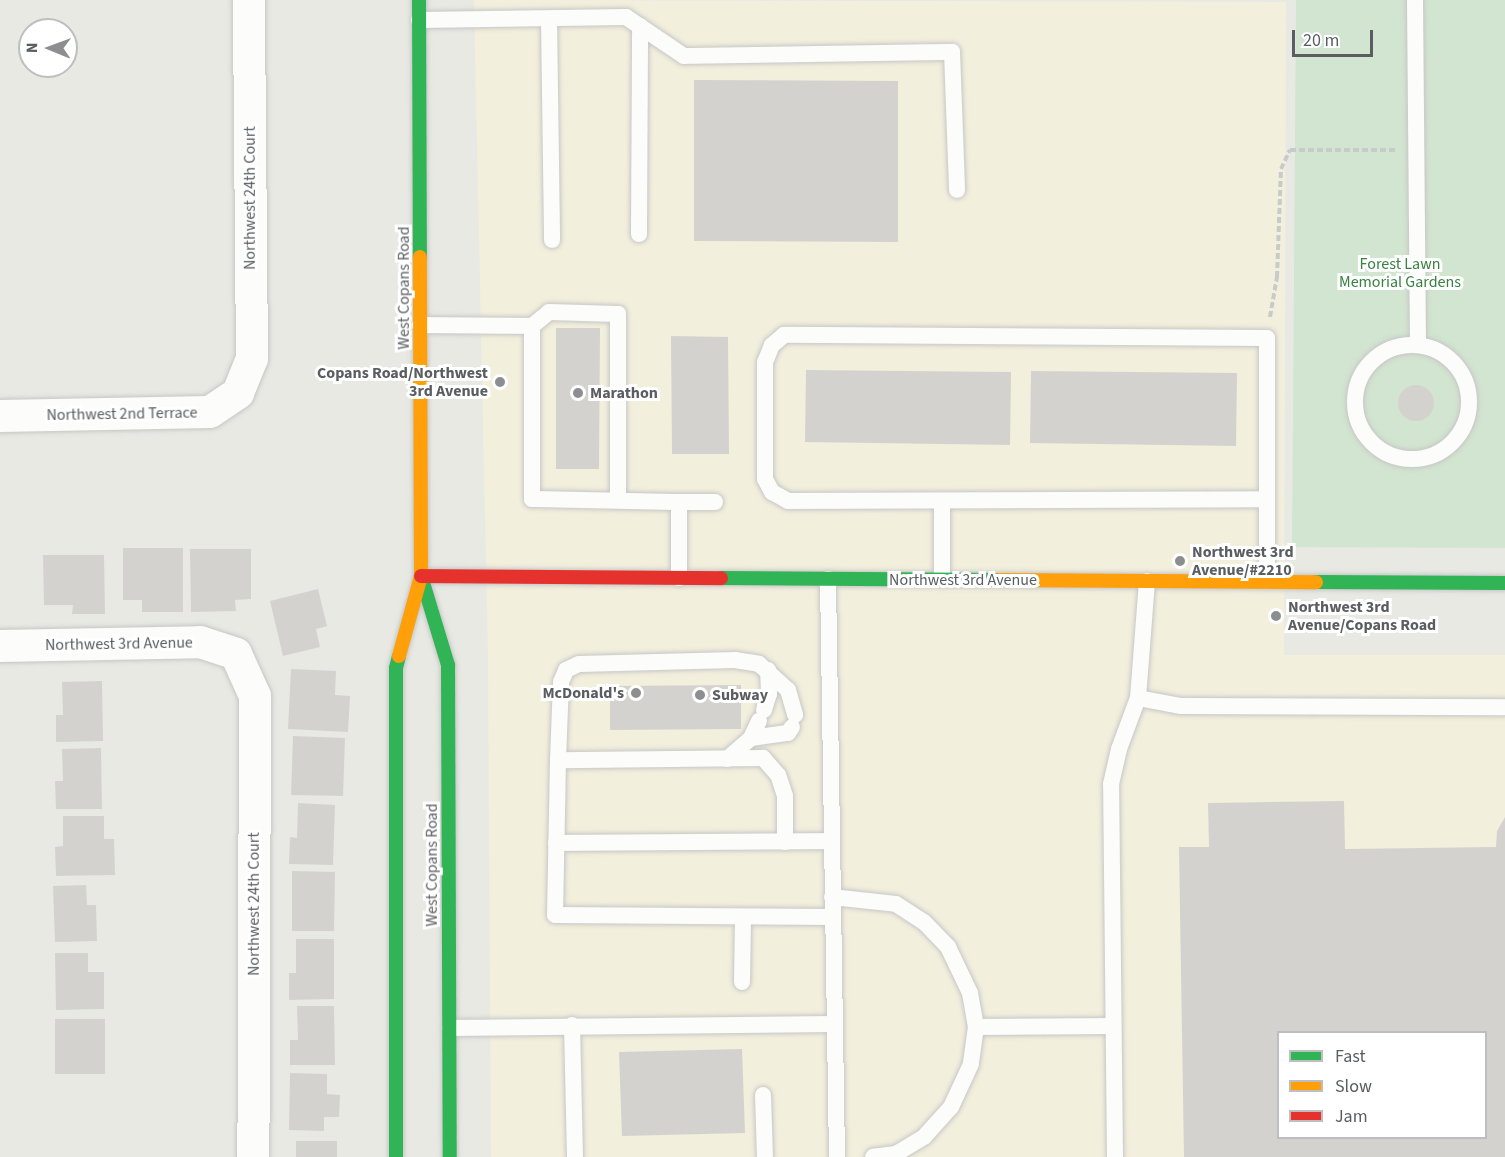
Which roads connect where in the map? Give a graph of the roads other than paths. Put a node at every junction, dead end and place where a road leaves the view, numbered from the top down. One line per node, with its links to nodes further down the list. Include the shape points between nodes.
1 (249, 0): 13 (street, Northwest 24th Court, via 252,359)
2 (419, 0): 5 (main road, West Copans Road)
3 (1415, 0): 12 (lane)
4 (549, 19): 5 (lane); 6 (lane, via 626,17); 9 (lane)
5 (419, 20): 10 (main road, West Copans Road)
6 (640, 26): 7 (lane, via 665,47 684,56 952,52); 8 (lane)
7 (957, 190)
8 (639, 234)
9 (552, 240)
10 (420, 325): 11 (lane); 20 (main road, West Copans Road)
11 (532, 326): 16 (lane, via 532,499); 16 (lane, via 549,312 618,314)
12 (1418, 345): 12 (lane, via 1382,353 1368,366 1359,382 1358,419 1366,436 1397,457 1415,459 1442,450 1462,431 1468,413 1463,376 1452,361 1437,350)
13 (238, 393): 14 (street, Northwest 2nd Terrace, via 210,412)
14 (0, 416)
15 (1267, 499): 17 (lane); 17 (lane, via 1267,338 784,335 772,345 765,362 765,479 772,492 788,501); 25 (lane)
16 (618, 500): 18 (lane)
17 (942, 501): 23 (lane)
18 (679, 502): 19 (lane); 21 (lane)
19 (715, 502)
20 (422, 576): 21 (main road, Northwest 3rd Avenue); 46 (main road, West Copans Road, via 447,665); 49 (main road, West Copans Road, via 396,668)
21 (679, 578): 22 (main road, Northwest 3rd Avenue)
22 (828, 579): 23 (main road, Northwest 3rd Avenue); 35 (lane)
23 (942, 579): 24 (main road, Northwest 3rd Avenue)
24 (1147, 581): 25 (main road, Northwest 3rd Avenue); 30 (lane)
25 (1267, 581): 26 (main road, Northwest 3rd Avenue)
26 (1505, 583)
27 (0, 646): 28 (street, Northwest 3rd Avenue, via 200,642)
28 (236, 654): 48 (street, Northwest 24th Court, via 255,696)
29 (768, 669): 32 (lane, via 770,694); 32 (lane, via 788,690 793,721 788,733); 34 (lane, via 735,660 579,664 566,670 561,682)
30 (1138, 698): 31 (lane, via 1181,706); 44 (lane, via 1111,784)
31 (1505, 707)
32 (751, 738): 33 (lane)
33 (727, 759): 34 (lane); 36 (lane, via 763,758 778,774 785,796)
34 (558, 760): 37 (lane)
35 (831, 841): 36 (lane); 38 (lane)
36 (785, 842): 37 (lane)
37 (556, 843): 39 (lane, via 555,915)
38 (832, 897): 40 (lane); 45 (lane, via 896,904 924,922 948,947 966,984)
39 (743, 917): 40 (lane); 41 (lane)
40 (832, 917): 42 (lane)
41 (742, 982)
42 (834, 1024): 43 (lane); 53 (lane)
43 (572, 1025): 46 (lane); 51 (lane)
44 (1113, 1026): 45 (lane); 55 (lane)
45 (976, 1027): 54 (lane, via 972,1064 951,1107 924,1137 896,1154)
46 (450, 1028): 50 (main road, West Copans Road)
47 (763, 1095): 52 (lane)
48 (253, 1157)
49 (396, 1157)
50 (450, 1157)
51 (575, 1157)
52 (765, 1157)
53 (837, 1157)
54 (873, 1157)
55 (1115, 1157)

